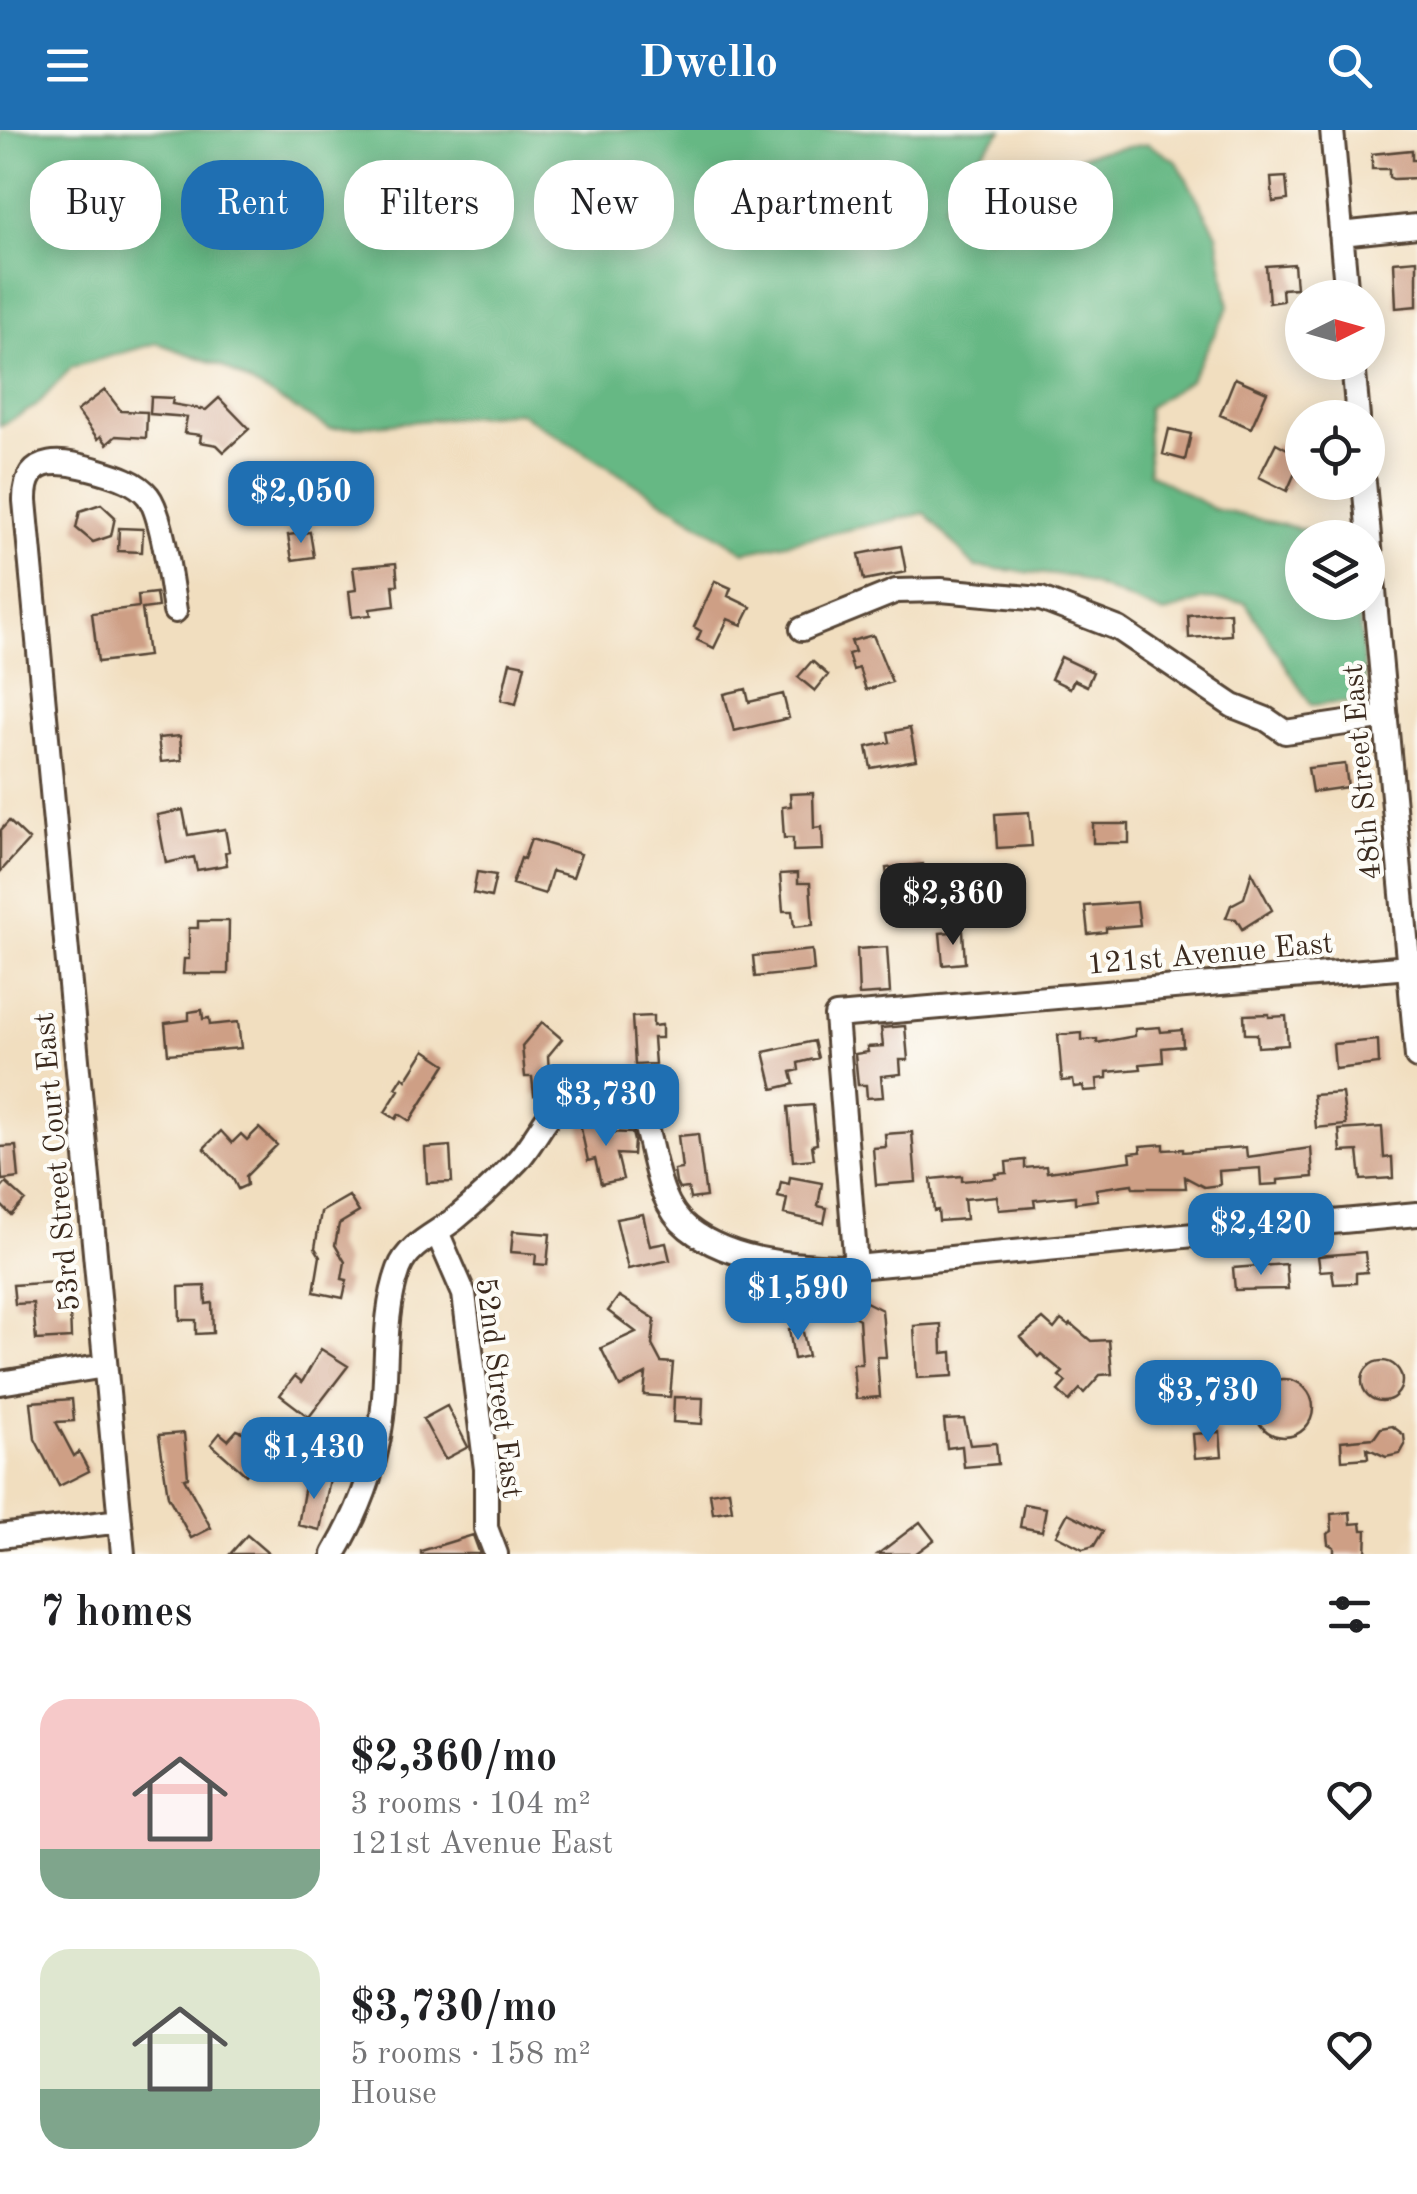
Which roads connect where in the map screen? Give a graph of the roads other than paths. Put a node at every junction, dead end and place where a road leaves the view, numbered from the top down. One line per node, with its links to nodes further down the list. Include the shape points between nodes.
1 (1332, 130): 3 (street)
2 (1417, 226): 3 (street)
3 (1341, 234): 4 (street)
4 (1345, 280)
5 (1366, 500): 8 (street, 48th Street East)
6 (176, 611): 14 (street, 53rd Street Court East, via 150,498 128,481 69,462 36,469 25,501)
7 (802, 628): 8 (street, via 896,591 1010,594 1119,629 1285,732)
8 (1386, 717): 9 (street, 48th Street East)
9 (1409, 967): 10 (street, 48th Street East); 13 (street, 121st Avenue East, via 836,1016)
10 (1417, 1057)
11 (1417, 1214): 13 (street)
12 (436, 1232): 13 (street, via 521,1157 561,1100 605,1080 630,1094 643,1113 660,1190 690,1230 745,1254); 19 (street, via 404,1259 396,1280 376,1460); 20 (street, 52nd Street East, via 464,1294 486,1469 486,1528)
13 (856, 1267)
14 (106, 1366): 15 (street); 16 (street, 53rd Street Court East)
15 (0, 1383)
16 (120, 1520): 17 (street); 18 (street, 53rd Street Court East)
17 (0, 1536)
18 (123, 1554)
19 (334, 1554)
20 (496, 1554)

